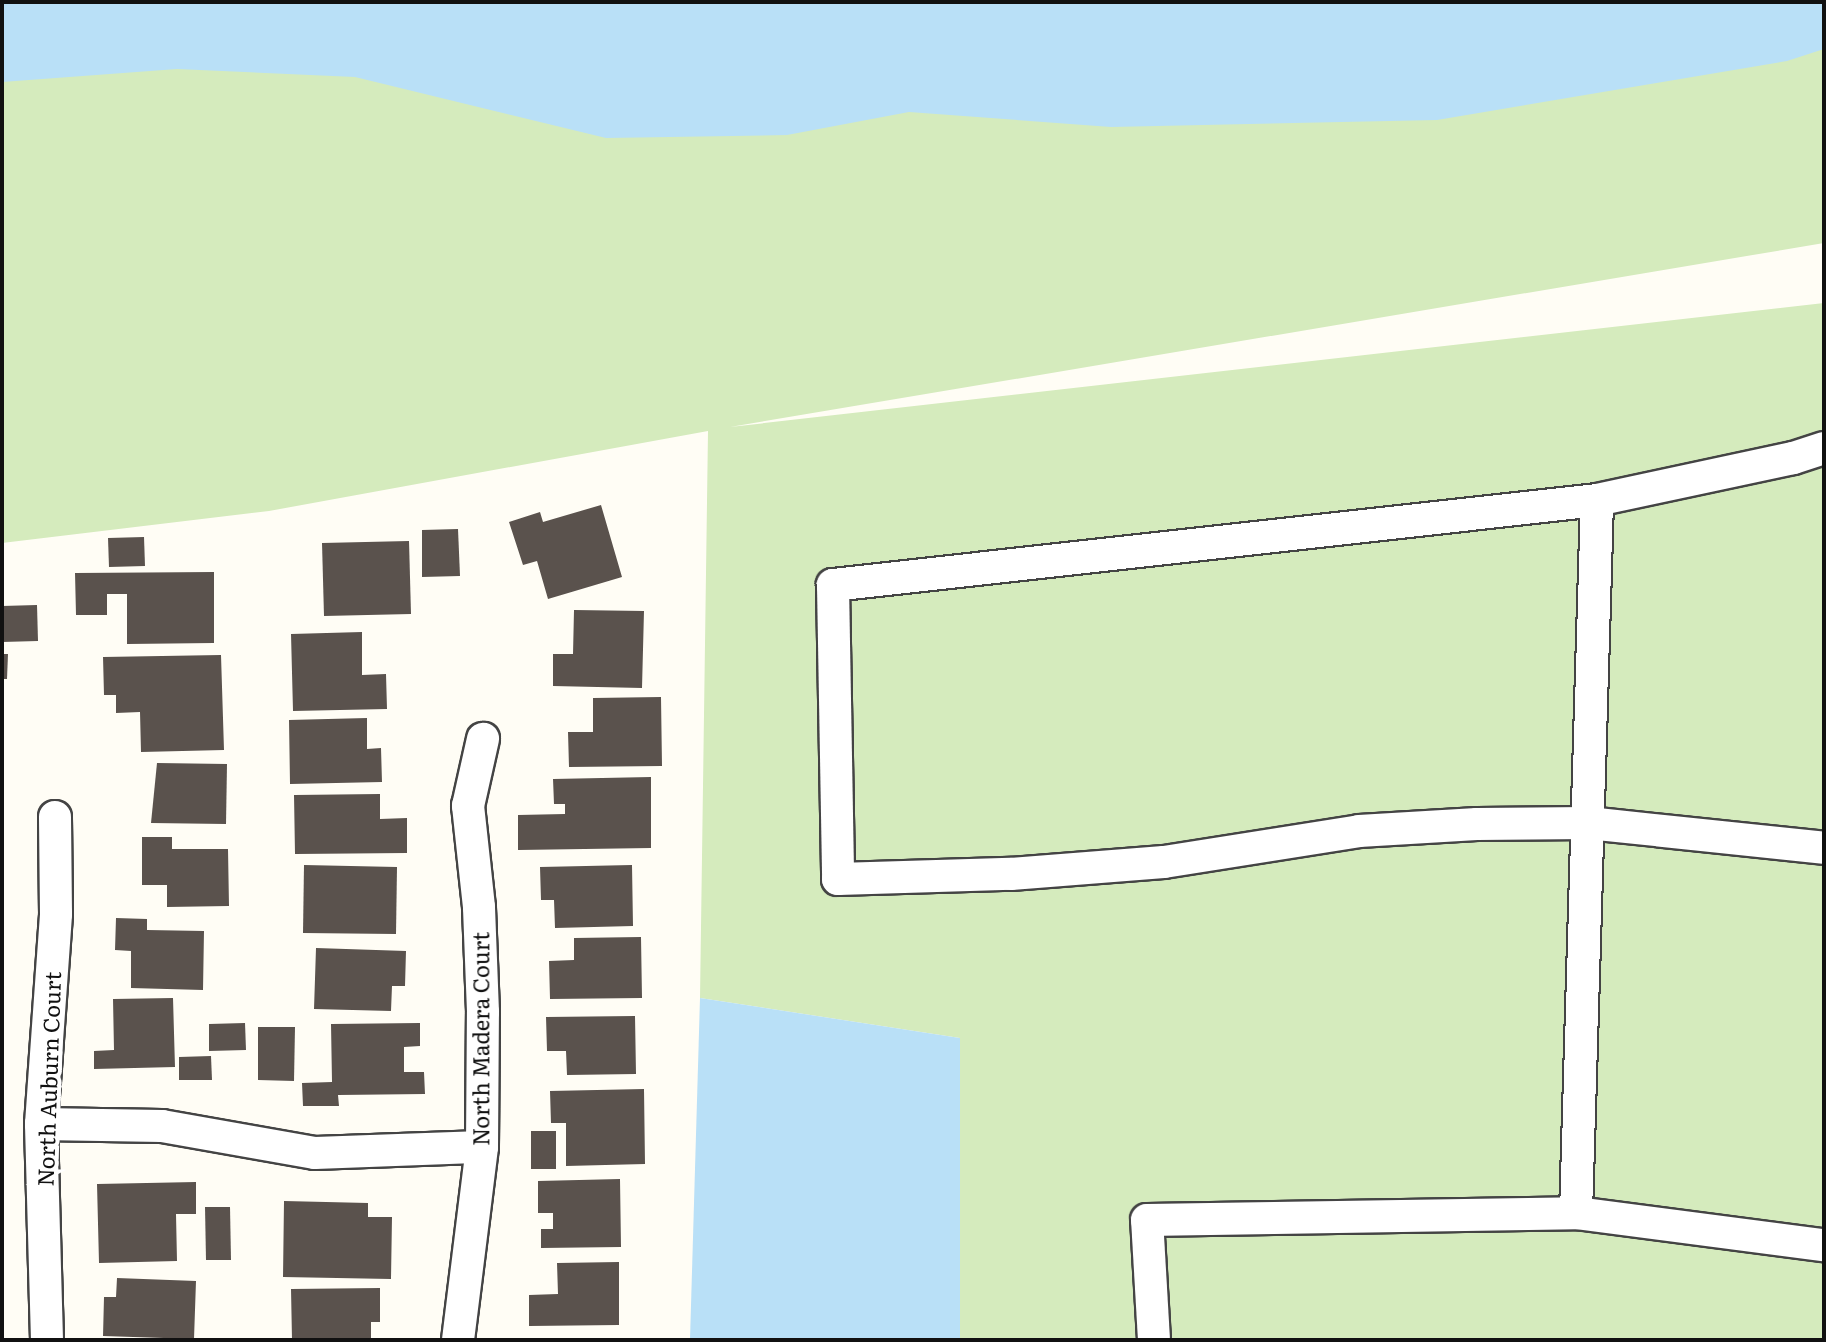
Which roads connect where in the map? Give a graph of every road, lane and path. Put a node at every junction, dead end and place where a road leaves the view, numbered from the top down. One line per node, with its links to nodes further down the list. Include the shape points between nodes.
1 (1824, 448): 2 (street)
2 (1597, 500): 5 (street); 5 (street, via 833,585 838,879 1011,874 1164,862 1359,831)
3 (483, 739): 8 (street, North Madera Court, via 468,806 479,907)
4 (55, 817): 7 (street, North Auburn Court, via 56,914)
5 (1588, 823): 6 (street); 9 (street)
6 (1824, 848)
7 (41, 1124): 8 (street, via 162,1126 315,1153); 11 (street, North Auburn Court)
8 (482, 1147): 12 (street, North Madera Court)
9 (1576, 1213): 10 (street); 13 (street, via 1147,1220)
10 (1824, 1245)
11 (47, 1340)
12 (458, 1340)
13 (1154, 1340)

